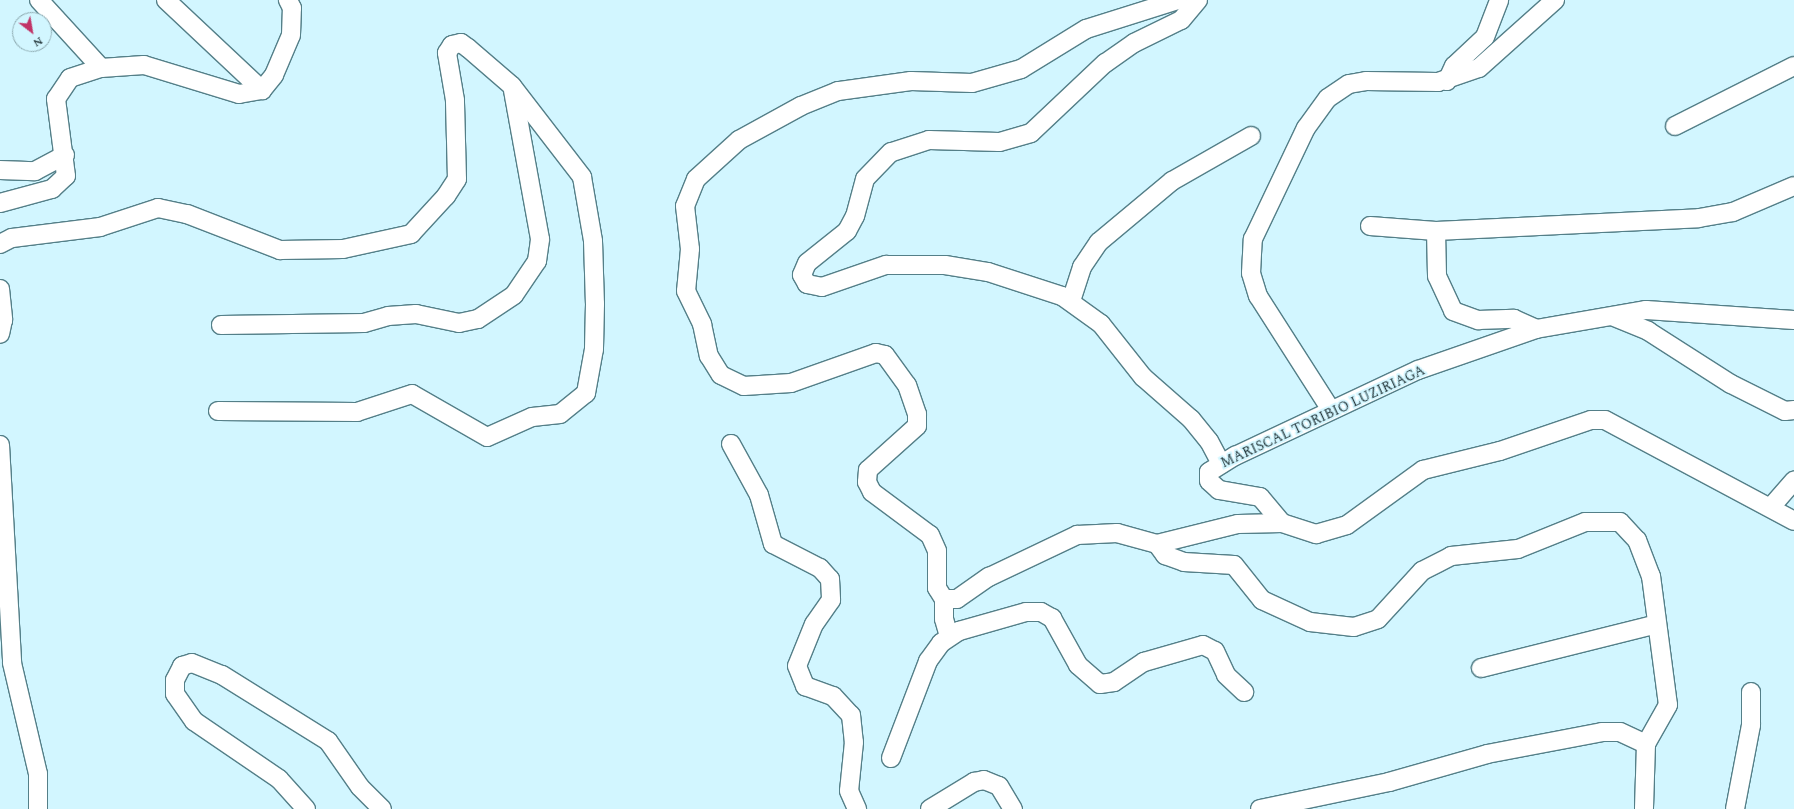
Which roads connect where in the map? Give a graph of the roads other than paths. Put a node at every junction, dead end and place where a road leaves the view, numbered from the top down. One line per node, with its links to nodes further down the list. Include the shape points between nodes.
1 (39, 0): 9 (street)
2 (166, 0): 12 (street)
3 (288, 0): 12 (street, via 292,8 292,35 274,75)
4 (1178, 0): 40 (street, via 1086,29 1021,69 972,83 911,82 838,91 802,106 739,140 696,179 685,206 690,249 686,291 702,324 709,356 721,375 744,386 791,383 876,353 885,355 907,385 917,414 916,426 868,470 867,482 872,492 930,535 937,551 937,588)
5 (1198, 0): 23 (street, via 1181,20 1134,43 1105,63 1031,132 999,142 929,140 891,152 865,179 855,216 847,231 802,270 804,280 817,288 841,283 886,265 945,265 1009,278)
6 (1498, 0): 10 (street, via 1485,36 1451,69)
7 (1555, 0): 10 (street, via 1478,68)
8 (1794, 66): 13 (street)
9 (101, 68): 12 (street, via 144,65 239,94); 15 (street, via 70,78 56,99)
10 (1446, 81): 29 (street, via 1422,84 1366,81 1335,93 1306,128 1253,239 1251,273 1258,296)
11 (512, 86): 21 (street, via 461,43 452,45 447,53 455,100 457,179 446,196 412,234 387,242 343,249 280,250 187,214 158,208 100,227 12,238); 26 (street, via 540,239 537,261 514,295 478,319 459,323 416,314 388,316 364,323); 31 (street, via 572,162 588,195 596,304 594,349 586,393 560,414 532,417 487,437 412,394 357,412)
12 (262, 90)
13 (1675, 126)
14 (1251, 136): 23 (street, via 1172,180 1099,242 1082,267)
15 (66, 156): 16 (street, via 35,171); 18 (street, via 66,176 60,184)
16 (0, 170)
17 (1794, 186): 20 (street, via 1733,212 1699,218)
18 (0, 203)
19 (1370, 226): 20 (street)
20 (1436, 231): 27 (street, via 1437,276 1453,311 1478,320 1514,319)
21 (0, 244)
22 (0, 290): 28 (street, via 4,320)
23 (1071, 301): 34 (street, via 1101,324 1143,376 1202,430)
24 (1614, 317): 25 (street, MARISCAL TORIBIO LUZIRIAGA, via 1646,310); 27 (street, MARISCAL TORIBIO LUZIRIAGA); 30 (street, via 1648,331 1731,384 1785,411)
25 (1794, 320)
26 (220, 325)
27 (1536, 329): 29 (street, MARISCAL TORIBIO LUZIRIAGA, via 1418,370)
28 (0, 334)
29 (1331, 410): 34 (street, MARISCAL TORIBIO LUZIRIAGA)
30 (1794, 410)
31 (218, 411)
32 (731, 444): 51 (street, via 759,494 773,544 820,568 833,586 831,600 814,624 797,666 805,686 833,696 851,715 854,742 849,791)
33 (0, 445): 48 (street, via 12,663 38,774)
34 (1221, 464): 38 (street, MARISCAL TORIBIO LUZIRIAGA, via 1209,472 1209,481 1219,490 1260,497)
35 (1794, 481): 36 (street)
36 (1771, 507): 37 (street); 38 (street, via 1605,420 1591,420 1500,451 1423,470 1347,525 1316,534)
37 (1794, 521)
38 (1282, 523): 39 (street, via 1238,524)
39 (1157, 544): 40 (street, via 1117,533 1077,535 989,577 957,599); 41 (street, via 1165,555 1184,562 1234,565 1262,600 1310,622 1354,627 1378,619 1422,571 1451,556 1518,549 1585,522 1620,522 1637,540 1650,576)
40 (944, 599): 42 (street, via 944,619)
41 (1657, 624): 43 (street); 46 (street, via 1668,705)
42 (949, 636): 44 (street, via 997,619 1041,612 1056,622 1078,665 1100,684 1114,682 1144,662 1203,645 1215,652 1226,675); 47 (street, via 928,661)
43 (1481, 668)
44 (1244, 692)
45 (1751, 692): 56 (street, via 1751,725)
46 (1646, 744): 54 (street, via 1620,732 1602,732 1487,754 1389,782); 55 (street)
47 (891, 758)
48 (38, 809)
49 (306, 809): 50 (street, via 280,778 194,721 175,694 175,680 182,666 192,664 222,675 328,741 360,787)
50 (382, 809)
51 (856, 809)
52 (930, 809): 53 (street, via 974,782 984,780 999,786)
53 (1013, 809)
54 (1260, 809)
55 (1644, 809)
56 (1735, 809)

